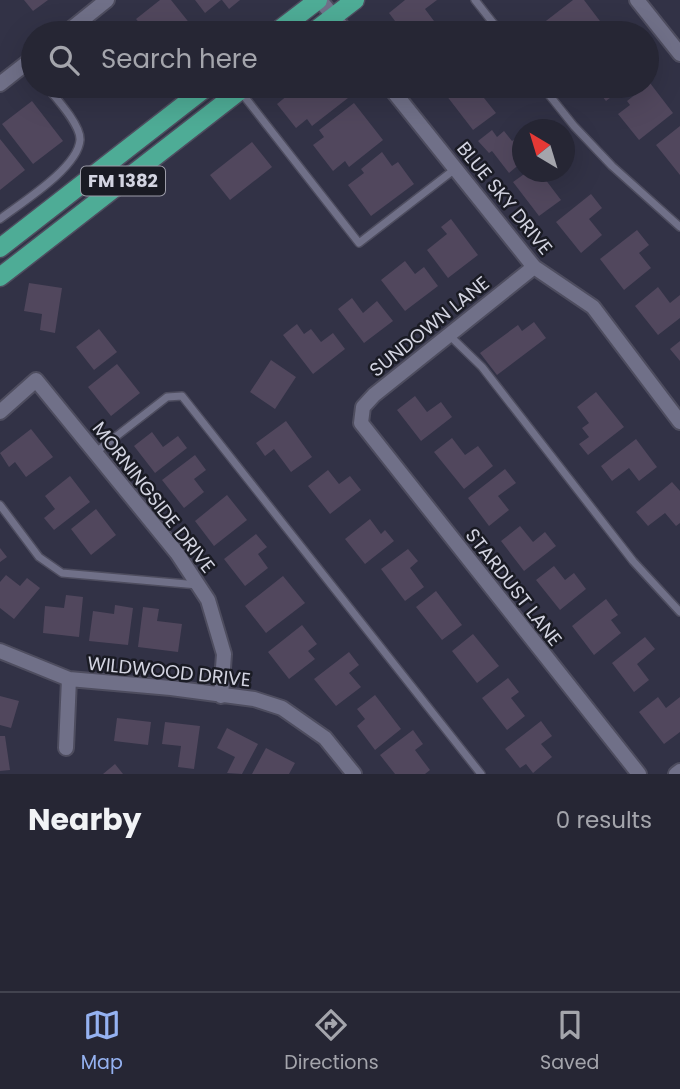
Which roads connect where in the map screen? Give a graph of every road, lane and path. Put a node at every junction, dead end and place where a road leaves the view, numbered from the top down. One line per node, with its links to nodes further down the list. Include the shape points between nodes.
1 (107, 0): 7 (street)
2 (319, 0): 6 (street); 8 (main road)
3 (355, 0): 6 (main road)
4 (475, 0): 11 (lane)
5 (636, 0): 12 (street)
6 (334, 17): 9 (main road); 10 (street)
7 (81, 21)
8 (291, 21)
9 (329, 21)
10 (337, 21)
11 (492, 21)
12 (653, 21)
13 (659, 28): 14 (street)
14 (680, 54)
15 (21, 70): 16 (street)
16 (0, 84)
17 (55, 98): 24 (lane, via 77,127 80,140 75,153 62,171)
18 (193, 98): 26 (main road, FM 1382)
19 (230, 98): 28 (main road, FM 1382)
20 (250, 98): 23 (lane, via 359,243)
21 (398, 98): 23 (street, BLUE SKY DRIVE)
22 (552, 98): 25 (lane, via 612,166)
23 (454, 169): 27 (street, BLUE SKY DRIVE)
24 (0, 219)
25 (680, 227)
26 (0, 248)
27 (534, 267): 29 (street, SUNDOWN LANE); 31 (street, BLUE SKY DRIVE, via 593,307)
28 (0, 277)
29 (449, 335): 32 (street, SUNDOWN LANE, via 374,395 363,407); 36 (lane, via 482,367 633,561)
30 (0, 412): 33 (street, MORNINGSIDE DRIVE, via 36,380)
31 (680, 422)
32 (361, 423): 43 (street, STARDUST LANE)
33 (96, 453): 35 (street, MORNINGSIDE DRIVE); 42 (lane, via 167,397 182,396)
34 (0, 505): 35 (lane, via 39,557 62,573)
35 (198, 585): 39 (street, MORNINGSIDE DRIVE, via 208,600 225,654)
36 (680, 612)
37 (0, 651): 38 (street, WILDWOOD DRIVE)
38 (69, 679): 39 (street, WILDWOOD DRIVE); 40 (street)
39 (221, 696): 41 (street, WILDWOOD DRIVE, via 282,708 325,738)
40 (65, 748)
41 (354, 774)
42 (481, 774)
43 (639, 774)

